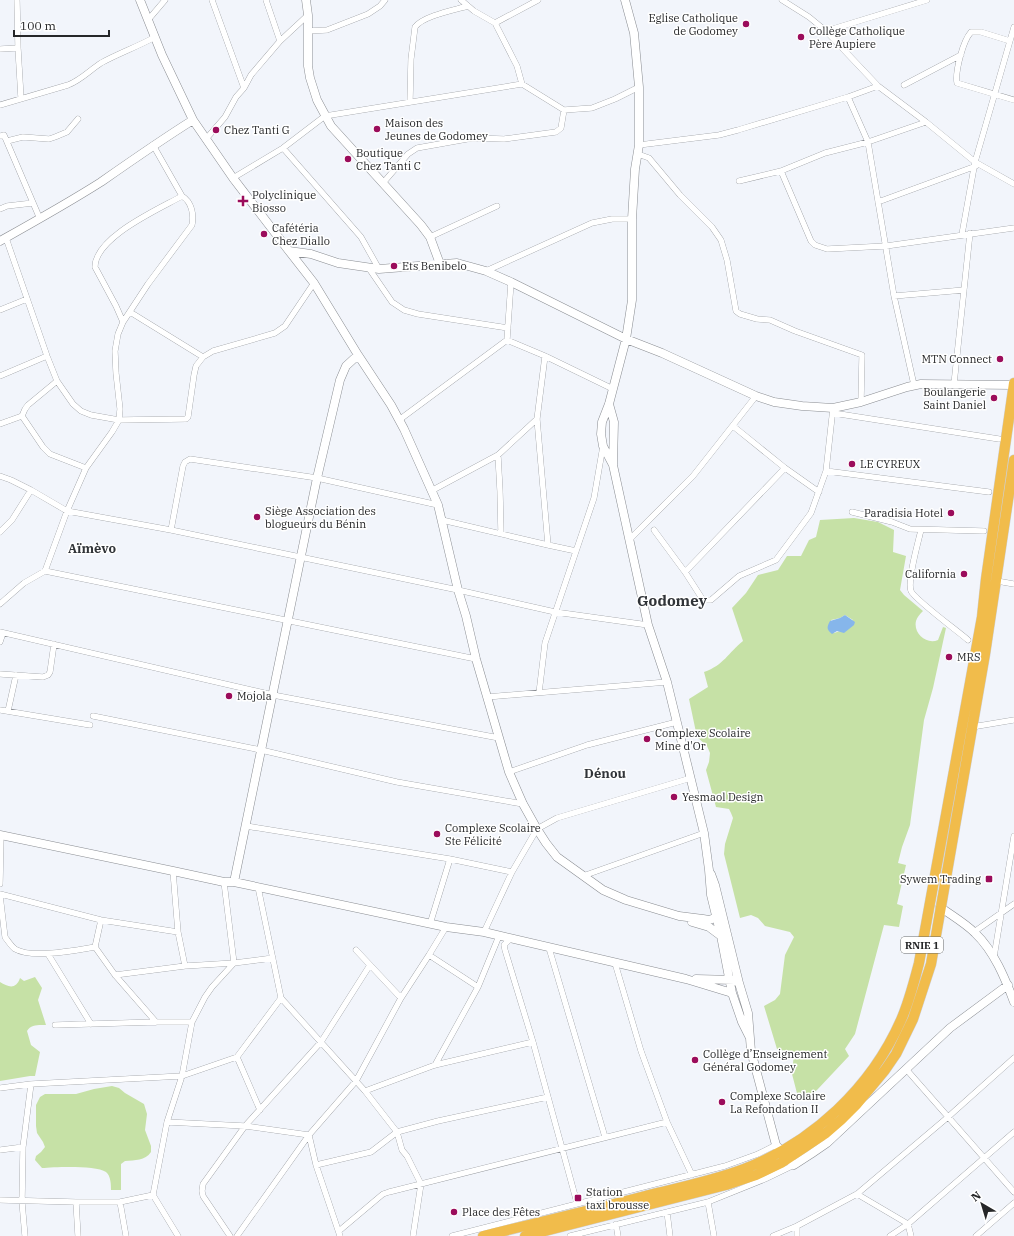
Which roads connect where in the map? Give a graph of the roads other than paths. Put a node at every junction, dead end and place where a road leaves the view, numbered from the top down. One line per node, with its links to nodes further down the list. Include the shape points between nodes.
1 (17, 0): 25 (street)
2 (140, 0): 17 (main road)
3 (165, 0): 17 (street)
4 (212, 0): 32 (street)
5 (266, 0): 23 (street)
6 (306, 0): 16 (main road)
7 (385, 0): 21 (street, via 368,14 327,30)
8 (461, 0): 14 (street)
9 (538, 0): 18 (street)
10 (625, 0): 31 (main road, via 634,33)
11 (782, 0): 20 (street)
12 (903, 0): 15 (street)
13 (926, 0): 15 (street)
14 (468, 6): 18 (street); 37 (street, via 426,19 415,27)
15 (907, 6): 20 (street)
16 (308, 15): 21 (main road); 23 (street)
17 (148, 20): 22 (main road)
18 (495, 23): 28 (street, via 517,66)
19 (1014, 28): 24 (street)
20 (826, 31): 30 (street)
21 (308, 32): 40 (main road, via 310,78)
22 (154, 37): 35 (street, via 99,64 68,86); 42 (main road)
23 (280, 40): 32 (street, via 251,75)
24 (1010, 41): 27 (street, via 981,32 972,32 967,36); 33 (street)
25 (18, 48): 26 (street); 35 (street)
26 (0, 49)
27 (961, 55): 29 (street); 33 (street, via 957,83)
28 (522, 84): 37 (street); 39 (street)
29 (904, 85)
30 (878, 86): 34 (street); 43 (street)
31 (639, 87): 39 (street, via 592,108); 49 (main road)
32 (244, 88): 45 (street, via 225,117)
33 (995, 94): 36 (street); 52 (street)
34 (848, 97): 47 (street); 49 (street, via 719,135)
35 (21, 98): 38 (street)
36 (1014, 100)
37 (410, 102): 40 (street)
38 (0, 105)
39 (564, 110): 56 (street, via 561,128 556,132 504,139 473,138 417,148 408,154)
40 (325, 116): 50 (street); 56 (main road, via 331,126)
41 (78, 119): 46 (street, via 66,132 49,139 24,137)
42 (193, 120): 45 (main road); 48 (main road)
43 (926, 122): 47 (street); 52 (street)
44 (0, 136): 46 (street, via 4,135)
45 (206, 139): 54 (main road)
46 (7, 142): 60 (street)
47 (868, 142): 53 (street, via 825,153); 59 (street)
48 (153, 145): 58 (street); 63 (main road)
49 (639, 145): 51 (main road)
50 (283, 148): 54 (street); 74 (street, via 361,237)
51 (638, 154): 64 (main road); 98 (street, via 649,158 721,240 736,311 757,319 770,320 862,355)
52 (976, 165): 57 (street); 59 (street); 67 (street)
53 (780, 171): 55 (street); 70 (street, via 815,245 826,250)
54 (233, 178): 71 (main road)
55 (739, 181)
56 (383, 183): 68 (main road)
57 (1014, 184)
58 (182, 196): 82 (street, via 186,198 194,216 192,225); 83 (street, via 127,227 111,239 95,260 95,267)
59 (878, 202): 70 (street)
60 (34, 203): 62 (street); 63 (street)
61 (497, 206): 68 (street)
62 (0, 209)
63 (40, 219): 69 (main road)
64 (632, 219): 75 (street, via 592,223); 85 (main road, via 632,300)
65 (1014, 228): 66 (street)
66 (970, 233): 67 (street); 78 (street)
67 (962, 234): 70 (street)
68 (430, 237): 72 (main road)
69 (3, 240): 80 (street)
70 (886, 246): 79 (street)
71 (289, 251): 73 (main road, via 311,254 338,263); 76 (main road)
72 (440, 264): 74 (main road); 75 (main road, via 457,263)
73 (368, 267): 74 (main road); 84 (street, via 392,302 404,310)
74 (379, 269)
75 (486, 271): 77 (main road)
76 (314, 282): 87 (main road); 90 (street, via 280,330 213,351)
77 (511, 282): 84 (street); 85 (main road)
78 (964, 290): 79 (street); 93 (street)
79 (894, 296): 95 (street)
80 (26, 298): 81 (street); 88 (street)
81 (0, 310)
82 (130, 312): 83 (street); 90 (street)
83 (123, 322): 102 (street, via 114,351)
84 (508, 328): 86 (street)
85 (626, 339): 96 (main road); 97 (main road)
86 (507, 340): 89 (street); 103 (street)
87 (358, 355): 103 (main road); 116 (main road, via 346,366 340,380)
88 (47, 356): 91 (street); 92 (street)
89 (545, 356): 96 (street); 104 (street)
90 (203, 357): 102 (street, via 196,366 186,420)
91 (0, 376)
92 (57, 381): 101 (street, via 24,409); 102 (street, via 81,411)
93 (954, 384): 94 (main road); 95 (main road)
94 (1014, 384): 247 (highway, RNIE 1, via 982,617 919,963 909,1000 880,1058 854,1092 824,1122)
95 (914, 385): 98 (main road)
96 (613, 389): 99 (main road)
97 (756, 396): 100 (main road, via 774,402); 106 (street)
98 (861, 402): 100 (main road)
99 (609, 404): 108 (main road, via 602,422); 111 (main road, via 614,422)
100 (833, 410): 107 (street); 114 (street)
101 (22, 416): 105 (street); 112 (street, via 50,454)
102 (119, 420): 112 (street)
103 (399, 420): 118 (main road)
104 (537, 420): 109 (street); 132 (street)
105 (0, 424)
106 (733, 426): 113 (street); 131 (street, via 693,476)
107 (999, 439)
108 (603, 446): 111 (main road); 133 (street, via 594,498)
109 (498, 455): 118 (street); 130 (street)
110 (1014, 462): 137 (highway, RNIE 1)
111 (613, 465): 131 (main road)
112 (86, 468): 122 (street)
113 (785, 468): 119 (street); 136 (street)
114 (826, 471): 119 (street); 120 (street)
115 (0, 476): 117 (street)
116 (318, 478): 121 (street); 125 (street, via 190,459 182,466); 134 (main road)
117 (31, 490): 122 (street); 129 (street, via 12,520)
118 (431, 491): 121 (main road)
119 (819, 492): 136 (street, via 812,513 776,560 739,576 711,600 704,600)
120 (989, 492)
121 (438, 505): 124 (main road)
122 (67, 511): 125 (street); 135 (street)
123 (852, 512): 127 (street)
124 (442, 520): 130 (street); 139 (main road)
125 (171, 530): 134 (street)
126 (654, 530): 136 (street)
127 (921, 530): 128 (street); 145 (street, via 910,581 911,591)
128 (984, 531)
129 (0, 532)
130 (501, 533): 132 (street)
131 (629, 540): 143 (main road)
132 (548, 545): 133 (street)
133 (576, 551): 141 (street)
134 (301, 557): 139 (street); 142 (main road)
135 (45, 571): 140 (street, via 24,583); 142 (street)
136 (685, 572)
137 (997, 581): 138 (street); 161 (highway, RNIE 1)
138 (1014, 584)
139 (458, 590): 141 (street); 148 (main road)
140 (0, 604)
141 (555, 612): 143 (street); 152 (street, via 546,643)
142 (288, 621): 148 (street); 153 (main road)
143 (648, 625): 151 (main road)
144 (2, 633): 146 (street); 147 (street)
145 (968, 640)
146 (0, 642)
147 (54, 644): 150 (street, via 48,675); 153 (street)
148 (476, 659): 154 (main road)
149 (0, 674): 150 (street)
150 (16, 675): 156 (street)
151 (668, 682): 152 (street); 159 (main road)
152 (539, 692): 154 (street)
153 (273, 695): 162 (street); 163 (main road)
154 (487, 696): 162 (main road)
155 (0, 710): 156 (street)
156 (8, 711): 160 (street)
157 (93, 716): 163 (street)
158 (1014, 720): 161 (street)
159 (677, 722): 164 (street, via 587,745); 165 (main road)
160 (90, 725)
161 (972, 727): 182 (highway, RNIE 1)
162 (499, 738): 164 (main road)
163 (261, 750): 166 (street, via 397,782); 167 (main road)
164 (509, 772): 166 (main road)
165 (691, 778): 168 (street, via 557,818); 169 (main road)
166 (523, 804): 168 (main road)
167 (246, 826): 172 (street); 177 (main road)
168 (537, 830): 174 (street); 175 (main road, via 558,857)
169 (704, 833): 175 (street); 186 (main road, via 709,870 716,885)
170 (0, 835): 173 (main road); 178 (street)
171 (1014, 836): 183 (street)
172 (450, 859): 174 (street); 187 (street)
173 (173, 871): 176 (main road); 190 (street)
174 (512, 872): 191 (street)
175 (583, 876): 184 (main road, via 603,890 626,900)
176 (224, 882): 177 (main road); 204 (street)
177 (234, 882): 179 (main road)
178 (0, 884)
179 (258, 887): 187 (main road); 202 (street)
180 (0, 894): 185 (street); 195 (street)
181 (1014, 904): 183 (street)
182 (940, 907): 192 (main road); 247 (highway, RNIE 1, via 931,964 913,1019 896,1054 851,1110 826,1133)
183 (1001, 914): 192 (street); 203 (street)
184 (679, 916): 186 (main road); 189 (main road)
185 (101, 920): 190 (street); 197 (street)
186 (720, 921): 189 (main road); 194 (main road); 211 (main road)
187 (430, 924): 188 (main road)
188 (446, 927): 191 (main road); 201 (street)
189 (709, 927): 194 (main road)
190 (178, 932): 207 (street)
191 (484, 932): 193 (main road)
192 (974, 932): 203 (main road)
193 (499, 936): 196 (main road); 213 (street)
194 (721, 936): 210 (main road)
195 (3, 937): 200 (street, via 21,952)
196 (510, 939): 198 (main road); 224 (street, via 504,945 505,950)
197 (95, 947): 200 (street); 208 (street)
198 (549, 948): 205 (main road); 243 (street)
199 (356, 950): 206 (street)
200 (48, 954): 220 (street)
201 (429, 956): 213 (street); 216 (street)
202 (273, 958): 204 (street); 215 (street)
203 (994, 958): 212 (main road)
204 (234, 963): 207 (street); 219 (street, via 204,998)
205 (615, 963): 209 (main road); 238 (street, via 641,1051)
206 (370, 965): 216 (street); 223 (street)
207 (186, 966): 208 (street)
208 (115, 975): 218 (street)
209 (686, 979): 210 (main road); 214 (main road)
210 (729, 980): 211 (main road); 214 (main road)
211 (739, 983): 222 (main road, via 748,1013)
212 (1011, 983): 217 (main road); 228 (main road, via 950,1028)
213 (478, 987): 227 (street)
214 (732, 993): 222 (main road)
215 (281, 998): 223 (street); 225 (street)
216 (401, 998): 230 (street)
217 (1014, 1002)
218 (156, 1022): 219 (street); 220 (street)
219 (192, 1022): 229 (street)
220 (91, 1024): 221 (street)
221 (55, 1025)
222 (750, 1038): 247 (main road, via 751,1051)
223 (321, 1042): 230 (street); 235 (street)
224 (533, 1042): 227 (street); 234 (street)
225 (237, 1057): 229 (street); 235 (street)
226 (1014, 1058): 236 (street)
227 (434, 1065): 233 (street)
228 (906, 1069): 236 (street); 247 (main road, via 836,1135 811,1154)
229 (182, 1076): 231 (street); 237 (street)
230 (356, 1081): 233 (street); 242 (street)
231 (31, 1084): 232 (street); 244 (street)
232 (0, 1088)
233 (365, 1091): 240 (street)
234 (548, 1097): 240 (street); 245 (street)
235 (260, 1110): 239 (street)
236 (948, 1117): 248 (street); 253 (street)
237 (167, 1122): 239 (street); 254 (street)
238 (667, 1122): 243 (street); 250 (street)
239 (245, 1126): 242 (street); 271 (street, via 203,1184 202,1191)
240 (397, 1132): 249 (street, via 371,1152); 251 (street, via 402,1150)
241 (1014, 1132): 248 (street)
242 (309, 1135): 249 (street); 272 (street)
243 (605, 1138): 245 (street)
244 (23, 1147): 246 (street); 256 (street)
245 (562, 1148): 251 (street); 260 (street)
246 (0, 1150)
247 (784, 1155): 250 (street, via 758,1154); 259 (street, via 765,1179); 275 (highway, RNIE 1, via 704,1181); 276 (highway, RNIE 1, via 782,1163 726,1185)
248 (984, 1158): 252 (street); 264 (street)
249 (316, 1165): 266 (street)
250 (692, 1175): 260 (street)
251 (421, 1184): 266 (street, via 383,1194); 273 (street)
252 (1014, 1192)
253 (857, 1194): 264 (street); 265 (street)
254 (153, 1195): 258 (street); 270 (street)
255 (0, 1200): 256 (street)
256 (22, 1202): 257 (street); 267 (street)
257 (76, 1202): 258 (street); 268 (street)
258 (120, 1202): 269 (street)
259 (708, 1202): 262 (street); 280 (street)
260 (577, 1203): 274 (street)
261 (1014, 1203): 285 (street)
262 (667, 1212): 263 (street); 279 (street)
263 (616, 1224): 277 (street); 278 (street)
264 (908, 1224): 283 (street); 284 (street)
265 (797, 1226): 281 (street); 282 (street)
266 (340, 1233)
267 (25, 1236)
268 (78, 1236)
269 (126, 1236)
270 (178, 1236)
271 (230, 1236)
272 (237, 1236)
273 (413, 1236)
274 (452, 1236)
275 (483, 1236)
276 (525, 1236)
277 (570, 1236)
278 (618, 1236)
279 (670, 1236)
280 (714, 1236)
281 (773, 1236)
282 (797, 1236)
283 (890, 1236)
284 (911, 1236)
285 (976, 1236)

